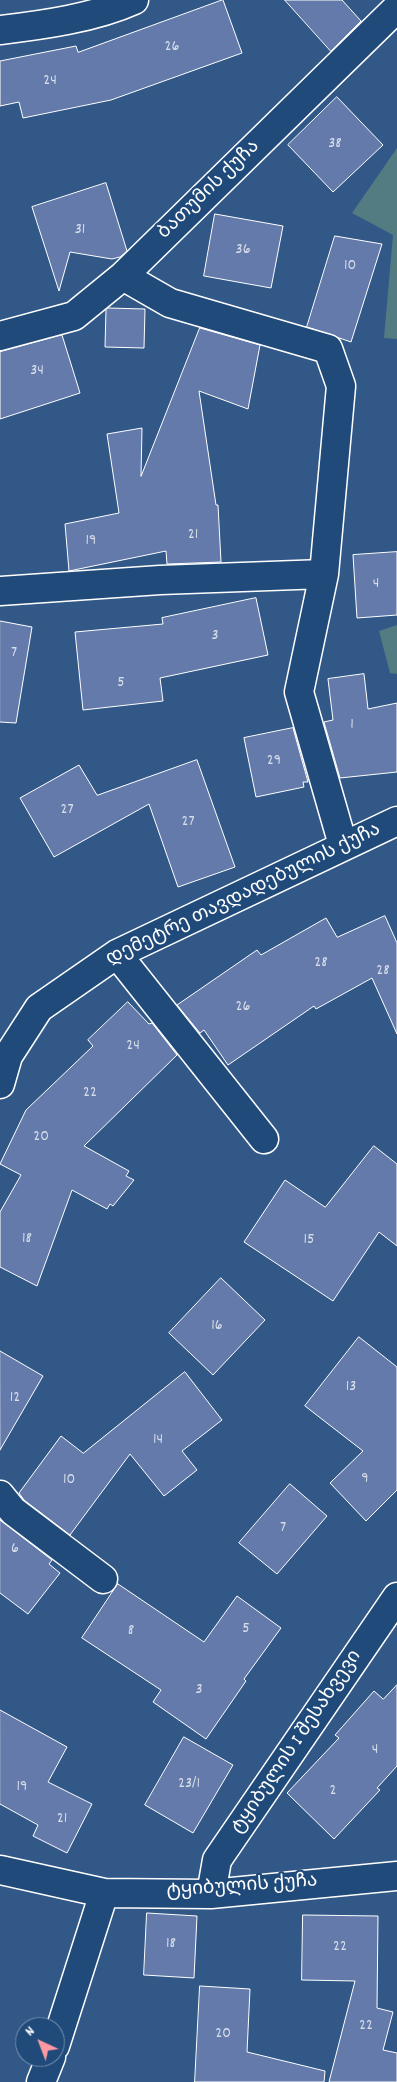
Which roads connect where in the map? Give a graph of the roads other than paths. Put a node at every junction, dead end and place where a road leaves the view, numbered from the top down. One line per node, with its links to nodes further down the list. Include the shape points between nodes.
1 (134, 0): 3 (street, via 122,6 47,24)
2 (397, 8): 4 (street, ბათუმის ქუჩა)
3 (0, 30)
4 (123, 276): 5 (street, ბათუმის ქუჩა, via 74,316); 6 (street, via 170,303 328,349 341,386)
5 (0, 336)
6 (324, 574): 7 (street, via 160,580); 9 (street, via 299,692)
7 (0, 591)
8 (397, 821): 9 (street, დემეტრე თავდადებულის ქუჩა)
9 (343, 845): 10 (street, დემეტრე თავდადებულის ქუჩა)
10 (117, 954): 11 (street, დემეტრე თავდადებულის ქუჩა, via 39,1008 8,1056); 12 (street)
11 (0, 1084)
12 (264, 1140)
13 (0, 1496): 14 (street, via 13,1511)
14 (103, 1579)
15 (397, 1597): 19 (street, ტყიბულის I შესახვევი, via 217,1860)
16 (0, 1870): 18 (street, ტყიბულის ქუჩა)
17 (397, 1876): 19 (street, ტყიბულის ქუჩა)
18 (104, 1893): 19 (street, ტყიბულის ქუჩა); 20 (street)
19 (212, 1894)
20 (64, 2017)
21 (47, 2067): 22 (street)
22 (41, 2082)

